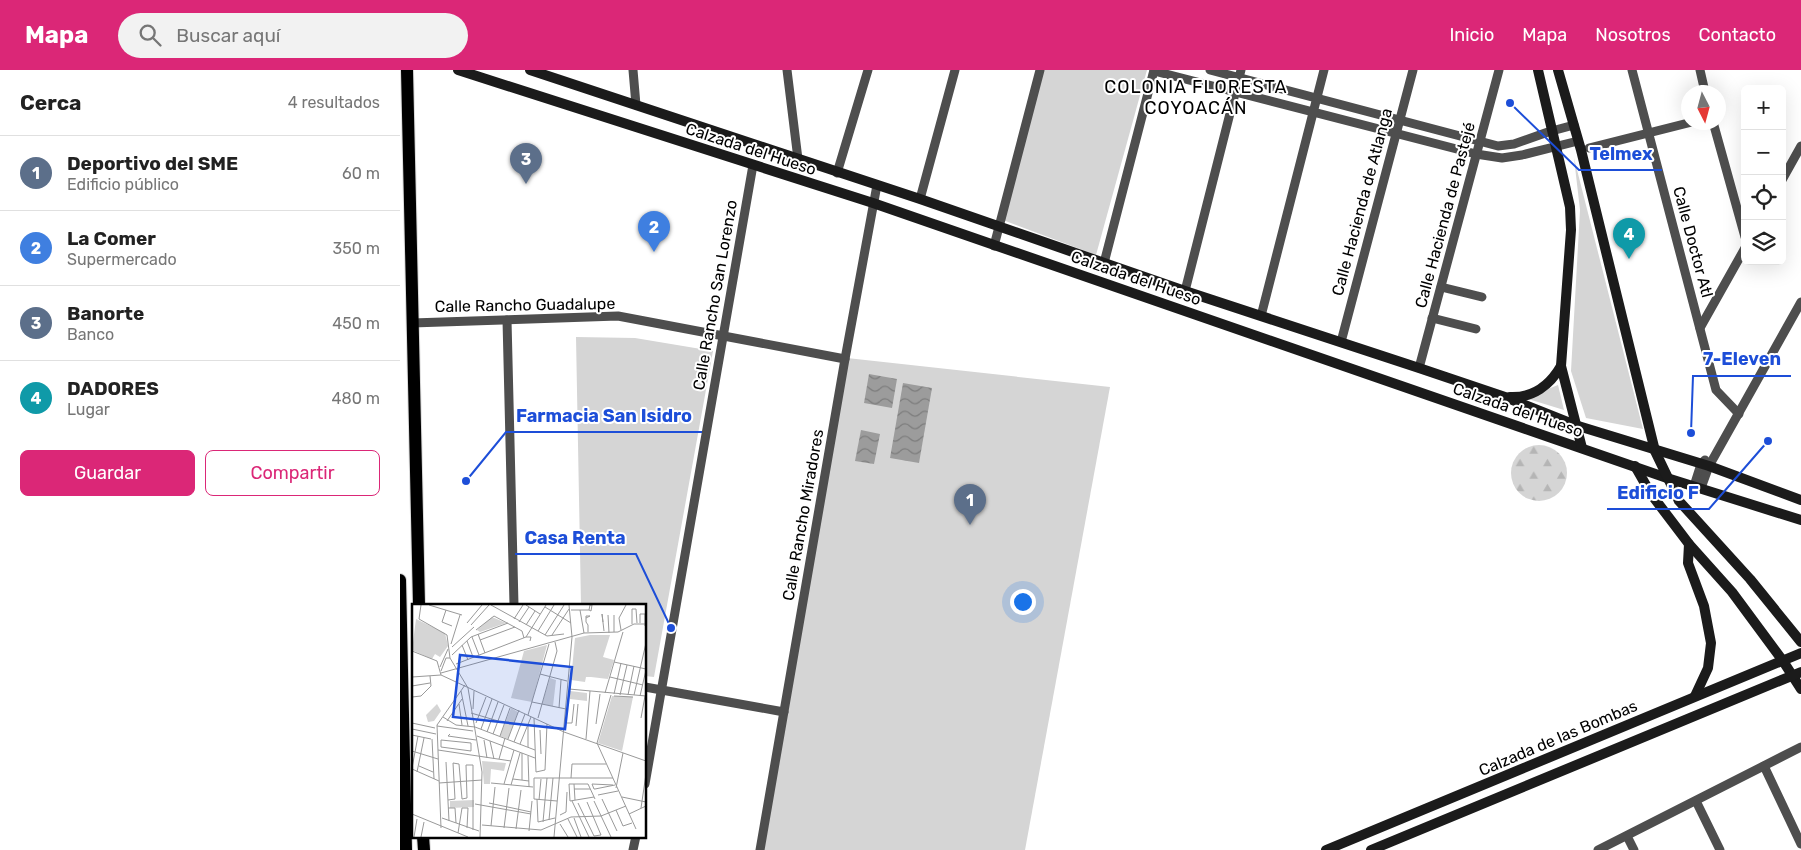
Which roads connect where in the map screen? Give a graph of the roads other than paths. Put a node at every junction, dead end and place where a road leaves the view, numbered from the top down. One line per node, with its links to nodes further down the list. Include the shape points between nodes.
1 (407, 70): 56 (main road)
2 (458, 70): 38 (main road, Calzada del Hueso)
3 (530, 70): 22 (main road, Calzada del Hueso)
4 (633, 70): 22 (street)
5 (787, 70): 37 (street)
6 (955, 70): 42 (street)
7 (1040, 70): 45 (street)
8 (1154, 70): 20 (street); 48 (street)
9 (1210, 70): 18 (street)
10 (1324, 70): 21 (street)
11 (1413, 70): 24 (street, Calle Hacienda de Atlanga)
12 (1499, 70): 31 (street, Calle Hacienda de Pastejé)
13 (1538, 70): 27 (main road)
14 (1558, 70): 25 (main road)
15 (1632, 70): 29 (street, Calle Doctor Atl)
16 (1700, 70): 19 (street)
17 (867, 71): 39 (street)
18 (1240, 74): 20 (street); 21 (street)
19 (1703, 85)
20 (1235, 92): 23 (street); 50 (street)
21 (1317, 98): 23 (street); 24 (street)
22 (636, 105): 37 (main road, Calzada del Hueso)
23 (1314, 113): 30 (street); 53 (street)
24 (1400, 119): 30 (street, Calle Hacienda de Atlanga); 31 (street)
25 (1574, 125): 27 (street); 32 (main road)
26 (1681, 125): 29 (street)
27 (1553, 130): 31 (street, via 1505,146); 34 (main road)
28 (1715, 130): 44 (street)
29 (1649, 133): 35 (street); 57 (street, Calle Doctor Atl)
30 (1396, 134): 36 (street); 60 (street, Calle Hacienda de Atlanga)
31 (1480, 140): 36 (street, Calle Hacienda de Pastejé)
32 (1578, 141): 34 (street); 68 (main road)
33 (1801, 146): 40 (street)
34 (1556, 147): 36 (street, via 1502,158); 62 (main road, via 1570,207)
35 (1588, 148)
36 (1476, 154): 49 (street, Calle Hacienda de Pastejé)
37 (798, 159): 39 (main road, Calzada del Hueso)
38 (753, 165): 43 (main road, Calzada del Hueso); 59 (street, Calle Rancho San Lorenzo)
39 (837, 173): 41 (main road, Calzada del Hueso)
40 (1785, 175)
41 (876, 185): 42 (main road, Calzada del Hueso); 43 (street, Calle Rancho Miradores)
42 (920, 199): 45 (main road, Calzada del Hueso)
43 (873, 203): 46 (main road, Calzada del Hueso); 61 (street, Calle Rancho Miradores)
44 (1741, 223)
45 (1000, 227): 46 (street); 48 (main road, Calzada del Hueso)
46 (994, 246): 67 (main road, Calzada del Hueso)
47 (1741, 255): 57 (street)
48 (1104, 263): 50 (main road, Calzada del Hueso)
49 (1441, 287): 51 (street); 54 (street, Calle Hacienda de Pastejé)
50 (1185, 291): 53 (main road, Calzada del Hueso)
51 (1482, 297)
52 (1801, 302): 65 (street)
53 (1261, 316): 60 (main road, Calzada del Hueso)
54 (1432, 318): 58 (street); 63 (street, Calle Hacienda de Pastejé)
55 (507, 320): 56 (street, Calle Rancho Guadalupe); 59 (street, Calle Rancho Guadalupe, via 618,316); 78 (street)
56 (412, 323): 77 (main road)
57 (1700, 328): 65 (street, Calle Doctor Atl, via 1716,390)
58 (1476, 329)
59 (723, 337): 61 (street, Calle Rancho Guadalupe); 85 (street, Calle Rancho San Lorenzo)
60 (1341, 342): 63 (main road, Calzada del Hueso)
61 (845, 359): 87 (street, Calle Rancho Miradores)
62 (1562, 366): 64 (main road, via 1540,389 1523,396); 66 (main road)
63 (1419, 368): 64 (main road, Calzada del Hueso)
64 (1505, 397): 66 (main road, Calzada del Hueso)
65 (1739, 414): 69 (street)
66 (1575, 425): 67 (main road); 68 (main road, Calzada del Hueso)
67 (1582, 448): 70 (main road, Calzada del Hueso)
68 (1656, 451): 69 (main road, Calzada del Hueso); 71 (main road)
69 (1705, 465): 72 (street); 73 (main road, Calzada del Hueso)
70 (1635, 466): 71 (main road, Calzada del Hueso); 75 (main road, via 1651,494)
71 (1667, 478): 72 (main road, Calzada del Hueso); 79 (main road, via 1679,501 1750,579)
72 (1698, 487): 74 (main road, Calzada del Hueso)
73 (1801, 500)
74 (1801, 520)
75 (1689, 544): 81 (main road, via 1732,592); 86 (main road, via 1688,564 1704,606 1712,643 1708,668)
76 (400, 580): 94 (main road)
77 (419, 604)
78 (514, 604)
79 (1801, 642)
80 (1801, 653): 81 (main road, Calzada de las Bombas)
81 (1783, 661): 82 (main road); 86 (main road, Calzada de las Bombas)
82 (1797, 674): 84 (main road); 97 (main road, Calzada de las Bombas)
83 (646, 687): 85 (street)
84 (1801, 689)
85 (662, 690): 87 (street); 90 (street, Calle Rancho San Lorenzo)
86 (1695, 696): 96 (main road, Calzada de las Bombas)
87 (784, 712): 95 (street, Calle Rancho Miradores)
88 (1801, 747): 89 (street)
89 (1764, 766): 91 (street); 93 (street)
90 (646, 778)
91 (1696, 800): 92 (street); 100 (street)
92 (1626, 836): 98 (street); 99 (street)
93 (1801, 844)
94 (406, 850)
95 (760, 850)
96 (1326, 850)
97 (1371, 850)
98 (1598, 850)
99 (1634, 850)
100 (1720, 850)

